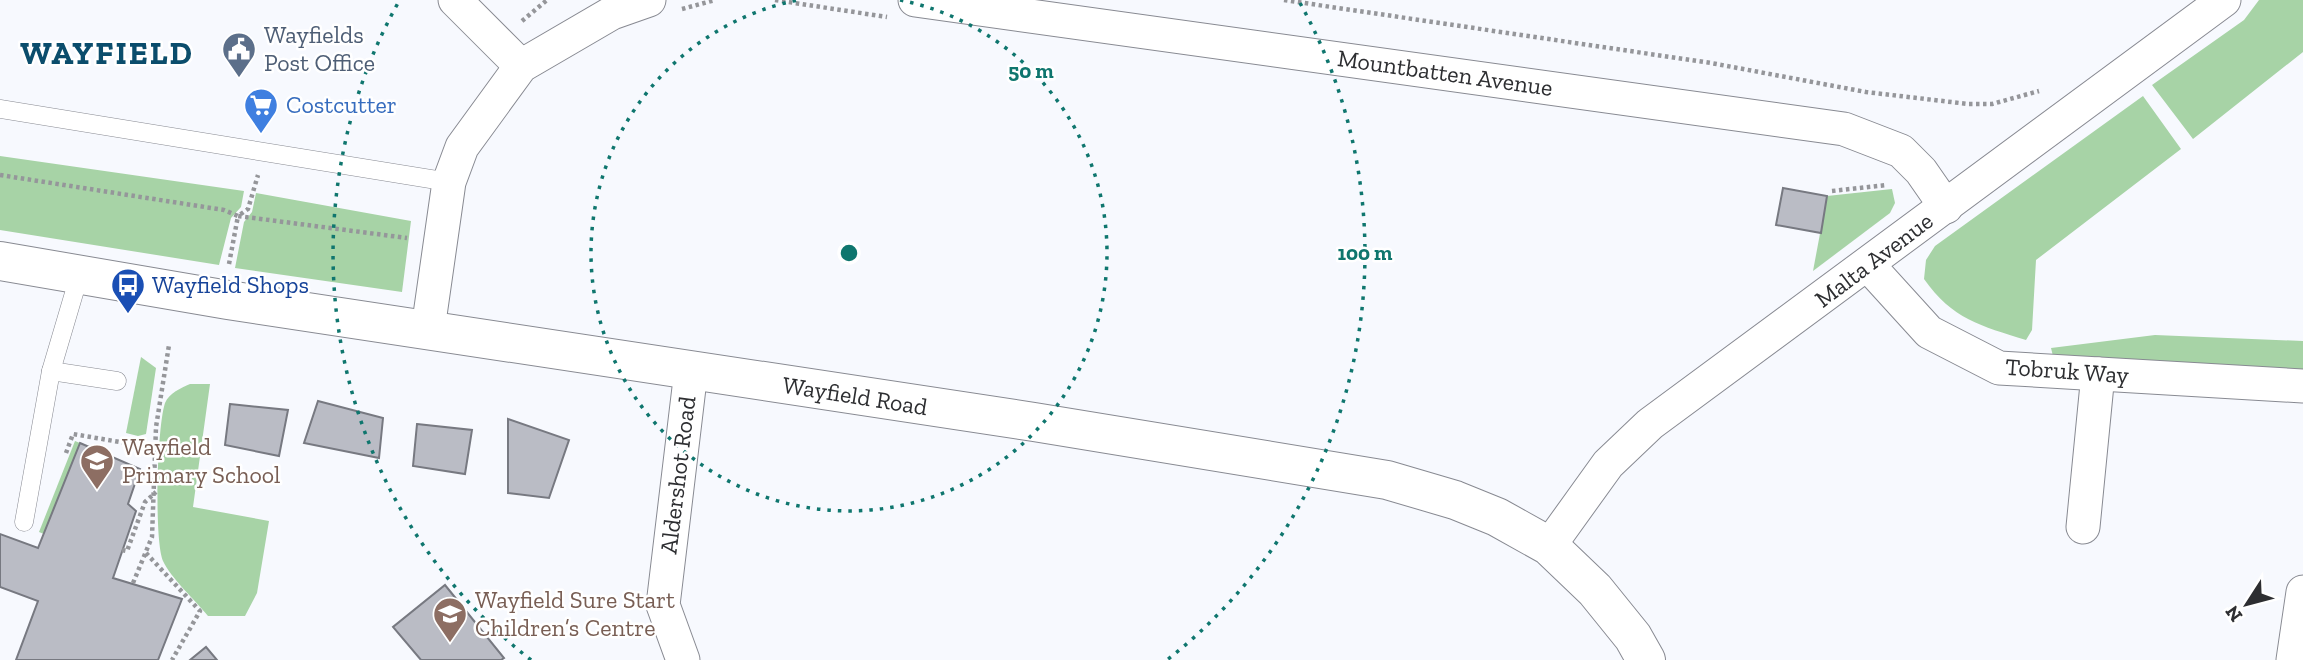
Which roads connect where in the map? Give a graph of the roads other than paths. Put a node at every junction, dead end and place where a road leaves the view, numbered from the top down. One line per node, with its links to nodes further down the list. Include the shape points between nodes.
1 (455, 0): 5 (street)
2 (915, 0): 8 (street, Mountbatten Avenue, via 1844,129 1901,151)
3 (2224, 0): 8 (street, Malta Avenue)
4 (660, 6): 5 (street, via 612,13)
5 (521, 66): 7 (street, via 462,147)
6 (0, 109): 7 (lane)
7 (449, 182): 12 (street)
8 (1946, 206): 10 (street, Malta Avenue)
9 (0, 261): 11 (street, Wayfield Road)
10 (1868, 265): 15 (street, Tobruk Way, via 1929,332 1999,368); 20 (street, Malta Avenue, via 1650,424 1608,464)
11 (80, 273): 12 (street, Wayfield Road); 13 (lane)
12 (428, 329): 14 (street, Wayfield Road)
13 (51, 371): 16 (lane); 18 (lane)
14 (691, 371): 20 (street, Wayfield Road, via 1387,480 1497,517); 22 (street, Aldershot Road, via 663,606)
15 (2098, 374): 17 (street, Tobruk Way); 19 (street)
16 (117, 381)
17 (2303, 386)
18 (24, 522)
19 (2083, 527)
20 (1549, 546): 23 (street, Wayfield Road, via 1595,590 1633,636)
21 (2303, 592): 24 (street)
22 (683, 660)
23 (1646, 660)
24 (2293, 660)

